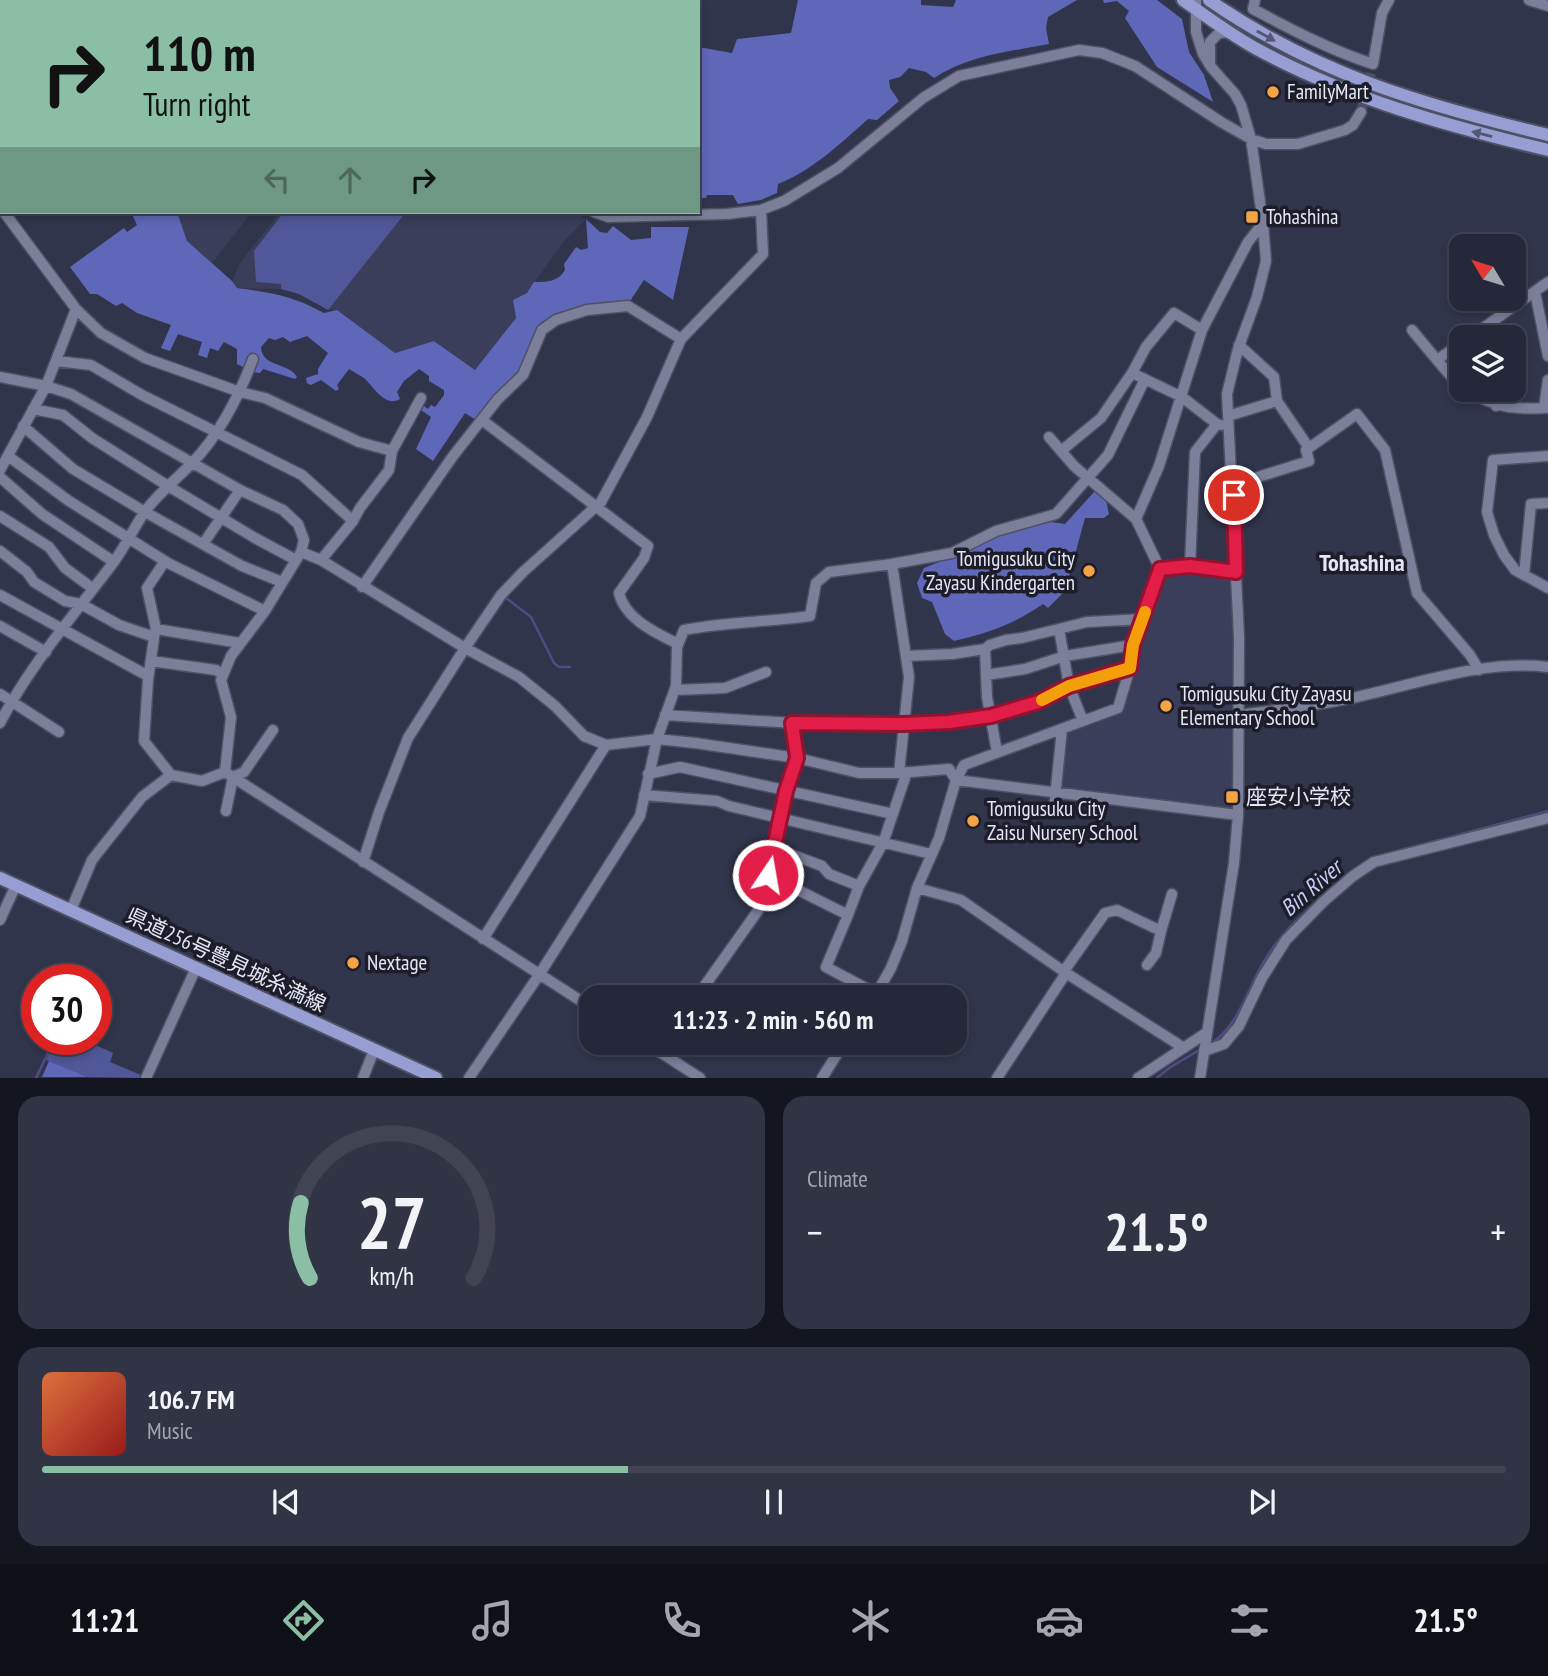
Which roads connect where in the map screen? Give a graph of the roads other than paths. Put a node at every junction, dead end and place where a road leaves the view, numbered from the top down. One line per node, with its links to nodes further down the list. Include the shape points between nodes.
1 (1183, 0): 6 (main road)
2 (1209, 0): 11 (main road, one-way to 11, via 1276,42 1354,79 1411,100)
3 (1255, 0): 4 (street, via 1253,9 1264,15 1330,49 1373,64 1382,13)
4 (1389, 0)
5 (1529, 0): 7 (street)
6 (1196, 4): 8 (main road); 9 (street, via 1197,40)
7 (1548, 6)
8 (1229, 32): 9 (street, via 1219,33 1210,42); 13 (main road, one-way to 8, via 1367,99)
9 (1211, 67): 12 (street, via 1235,94)
10 (1361, 111): 12 (street, via 1345,130 1308,142 1276,145)
11 (1548, 135)
12 (1251, 139): 14 (street, via 1135,66 1079,50 959,76 923,97 838,168); 17 (street)
13 (1548, 150)
14 (761, 210): 16 (street); 24 (street, via 763,254)
15 (6, 214): 20 (street)
16 (600, 214)
17 (1263, 223): 22 (street, via 1248,242); 25 (street, via 1266,261)
18 (1548, 282): 19 (street)
19 (1535, 292): 21 (street); 27 (street)
20 (76, 309): 30 (street); 37 (street, via 101,333 145,358)
21 (1488, 325)
22 (1202, 330): 31 (street, via 1174,313); 38 (street)
23 (1412, 330): 29 (street)
24 (681, 339): 47 (street, via 628,306 587,310 555,320 542,330 523,375); 66 (street, via 647,417)
25 (1239, 345): 40 (street, via 1274,377); 46 (street, via 1227,394)
26 (1449, 352): 29 (street)
27 (1548, 356)
28 (253, 359): 37 (street)
29 (1437, 360): 32 (street)
30 (55, 361): 36 (street); 51 (street, via 92,365)
31 (1132, 373): 34 (street); 55 (street, via 1101,418)
32 (1449, 374)
33 (0, 377): 36 (street)
34 (1145, 379): 38 (street); 61 (street, via 1108,455)
35 (1548, 380): 44 (street)
36 (46, 386): 45 (street); 58 (street, via 71,394)
37 (240, 392): 51 (street); 54 (street, via 265,398 359,442)
38 (1182, 397): 48 (street); 70 (street)
39 (421, 398): 54 (street)
40 (1277, 401): 46 (street); 53 (street)
41 (1488, 402): 43 (street)
42 (1497, 402): 43 (street)
43 (1496, 406): 44 (street)
44 (1546, 408)
45 (33, 409): 49 (street); 62 (street, via 63,415)
46 (1228, 416): 50 (street)
47 (482, 420): 66 (street); 85 (street)
48 (1217, 424): 50 (street); 80 (street, via 1195,452)
49 (23, 426): 56 (street); 67 (street, via 73,469)
50 (1228, 428): 64 (street)
51 (216, 432): 58 (street); 71 (street, via 302,475)
52 (1049, 437): 55 (street)
53 (1309, 448): 64 (street, via 1308,461 1258,477); 107 (street, via 1357,414 1385,450 1417,593)
54 (392, 451): 71 (street, via 389,470)
55 (1061, 451): 61 (street)
56 (8, 456): 59 (street); 72 (street)
57 (1548, 456): 83 (street, via 1493,460 1487,512 1504,555)
58 (193, 463): 62 (street); 63 (street)
59 (0, 470)
60 (0, 477): 78 (street, via 42,514)
61 (1088, 478): 70 (street); 79 (street, via 1056,514 996,531 953,553)
62 (168, 486): 67 (street); 69 (street)
63 (240, 490): 69 (street); 75 (street, via 283,510 298,524 304,540)
64 (1234, 495): 82 (street)
65 (1548, 503): 83 (street, via 1531,504)
66 (596, 507): 97 (street, via 648,546 618,593 621,603 653,631); 99 (street, via 501,595)
67 (145, 512): 72 (street); 73 (street)
68 (0, 516): 86 (street, via 48,547 65,568)
69 (221, 517): 73 (street); 75 (street)
70 (1136, 519): 81 (street)
71 (353, 521): 76 (street)
72 (128, 538): 77 (street); 78 (street)
73 (203, 544): 84 (street)
74 (0, 551): 89 (street, via 34,582 65,601)
75 (298, 556): 76 (street); 84 (street)
76 (321, 560): 85 (street)
77 (165, 561): 90 (street); 95 (street, via 147,588)
78 (114, 562): 86 (street)
79 (892, 564): 97 (street, via 829,572 816,583 810,616 684,630); 102 (street)
80 (1190, 566): 81 (street); 82 (street)
81 (1160, 569): 91 (street)
82 (1236, 572): 117 (street)
83 (1524, 575): 87 (street)
84 (282, 582): 90 (street)
85 (362, 587): 99 (street)
86 (92, 588): 89 (street)
87 (1548, 588)
88 (0, 595): 94 (street)
89 (81, 604): 94 (street); 95 (street, via 119,625)
90 (265, 611): 96 (street)
91 (1143, 620): 93 (street, via 1087,622); 98 (street)
92 (0, 626): 101 (street)
93 (1059, 629): 100 (street); 103 (street)
94 (62, 630): 101 (street); 111 (street)
95 (155, 633): 96 (street); 104 (street)
96 (240, 643): 109 (street)
97 (678, 644): 113 (street)
98 (1133, 645): 103 (street); 106 (street)
99 (465, 648): 127 (street, via 519,677 584,736); 147 (street, via 408,738)
100 (985, 649): 102 (street); 110 (street)
101 (46, 652): 115 (street)
102 (906, 656): 122 (street, via 909,677)
103 (1065, 656): 110 (street); 112 (street)
104 (151, 661): 109 (street, via 216,670); 111 (street)
105 (1548, 667): 107 (street, via 1525,664)
106 (1130, 668): 112 (street); 119 (street, via 1118,708)
107 (1479, 670): 117 (street, via 1345,700)
108 (766, 672): 113 (street, via 725,688)
109 (223, 675): 133 (street, via 231,717)
110 (986, 675): 118 (street)
111 (148, 676): 132 (street, via 144,741)
112 (1069, 686): 118 (street, via 1038,702); 119 (street)
113 (674, 690): 116 (street)
114 (0, 694): 115 (street)
115 (11, 702): 120 (street); 125 (street)
116 (665, 715): 121 (street); 126 (street)
117 (1240, 715): 141 (street)
118 (991, 716): 122 (street); 128 (street)
119 (1083, 721): 123 (street)
120 (0, 723)
121 (792, 723): 122 (street); 129 (street)
122 (903, 724): 130 (street)
123 (1062, 729): 128 (street); 136 (street)
124 (273, 730): 133 (street, via 244,772)
125 (60, 732)
126 (657, 739): 127 (street); 129 (street); 131 (street)
127 (606, 745): 158 (street)
128 (998, 752): 134 (street, via 964,765)
129 (797, 758): 130 (street, via 859,773); 135 (street)
130 (903, 773): 134 (street, via 948,769); 140 (street)
131 (648, 774): 135 (street, via 680,767); 137 (street)
132 (171, 775): 133 (street, via 202,781); 154 (street, via 142,797 92,860)
133 (229, 775): 139 (street); 147 (street)
134 (956, 780): 136 (street); 146 (street)
135 (786, 791): 140 (street); 143 (street)
136 (1056, 792): 138 (street); 141 (street)
137 (644, 795): 143 (street, via 717,801); 162 (street, via 640,816)
138 (1054, 808)
139 (226, 811)
140 (893, 814): 144 (street)
141 (1238, 815): 167 (street)
142 (1548, 818): 167 (street, via 1374,862 1286,940 1239,1026 1224,1044)
143 (780, 819): 144 (street); 145 (street)
144 (883, 843): 146 (street); 151 (street)
145 (774, 848): 149 (street, via 768,875); 151 (street)
146 (931, 855): 152 (street)
147 (363, 862): 158 (street)
148 (0, 878): 150 (main road, 県道256号豊見城糸満線)
149 (779, 881): 155 (street); 163 (street)
150 (16, 885): 154 (main road, 県道256号豊見城糸満線); 156 (street)
151 (859, 886): 155 (street)
152 (917, 888): 161 (street, via 961,900); 165 (street, via 902,941)
153 (1171, 894): 157 (street)
154 (71, 910): 160 (main road, 県道256号豊見城糸満線)
155 (848, 915): 164 (street, via 826,967)
156 (0, 920)
157 (1161, 931): 159 (street, via 1156,953); 161 (street, via 1110,910)
158 (483, 939): 162 (street)
159 (1147, 965)
160 (196, 968): 169 (main road, 県道256号豊見城糸満線); 172 (street)
161 (1065, 972): 168 (street); 178 (street)
162 (539, 975): 166 (street); 175 (street)
163 (705, 985)
164 (856, 985)
165 (880, 985)
166 (579, 1000)
167 (1205, 1044): 168 (street); 180 (street)
168 (1185, 1048): 179 (street)
169 (374, 1050): 173 (street); 174 (main road, 県道256号豊見城糸満線)
170 (671, 1055): 176 (street)
171 (836, 1055): 177 (street)
172 (146, 1077)
173 (362, 1077)
174 (436, 1077)
175 (469, 1077)
176 (699, 1077)
177 (822, 1077)
178 (997, 1077)
179 (1138, 1077)
180 (1200, 1077)

